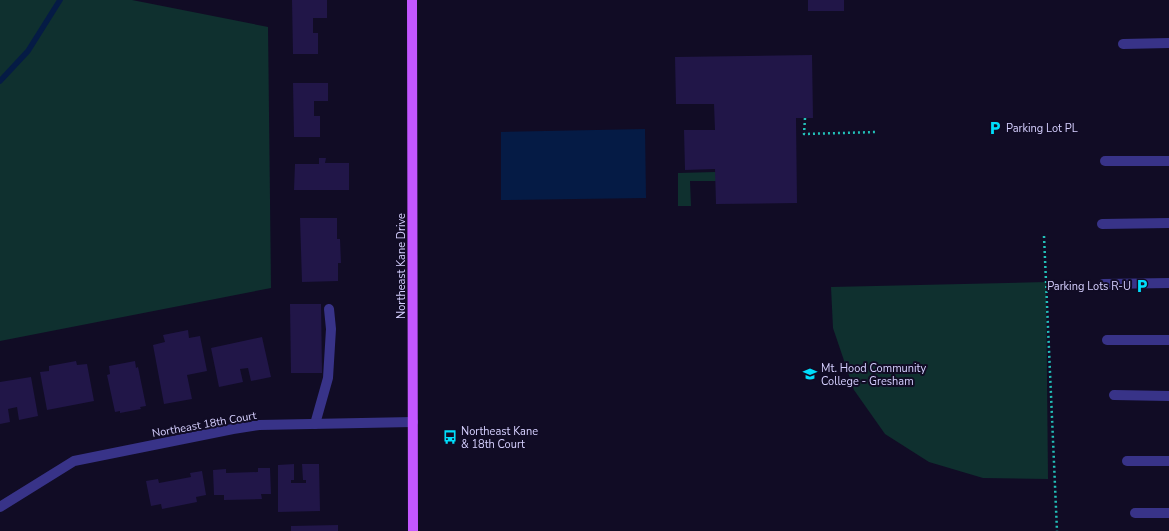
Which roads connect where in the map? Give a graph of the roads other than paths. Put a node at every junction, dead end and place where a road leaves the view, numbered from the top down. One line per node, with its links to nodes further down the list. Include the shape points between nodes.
1 (412, 0): 15 (main road, Northeast Kane Drive)
2 (1169, 43): 3 (street)
3 (1123, 44)
4 (1169, 161): 5 (street)
5 (1105, 162)
6 (1169, 223): 7 (street)
7 (1102, 224)
8 (1103, 284): 9 (street)
9 (1169, 284)
10 (329, 308): 16 (street, via 331,329 328,378)
11 (1107, 340): 12 (street)
12 (1169, 340)
13 (1114, 395): 14 (street)
14 (1169, 396)
15 (413, 422): 16 (street, Northeast 18th Court); 22 (main road, Northeast Kane Drive)
16 (315, 424): 19 (street, Northeast 18th Court, via 259,425 74,461)
17 (1127, 461): 18 (street)
18 (1169, 461)
19 (0, 507)
20 (1135, 513): 21 (street)
21 (1169, 513)
22 (413, 531)

